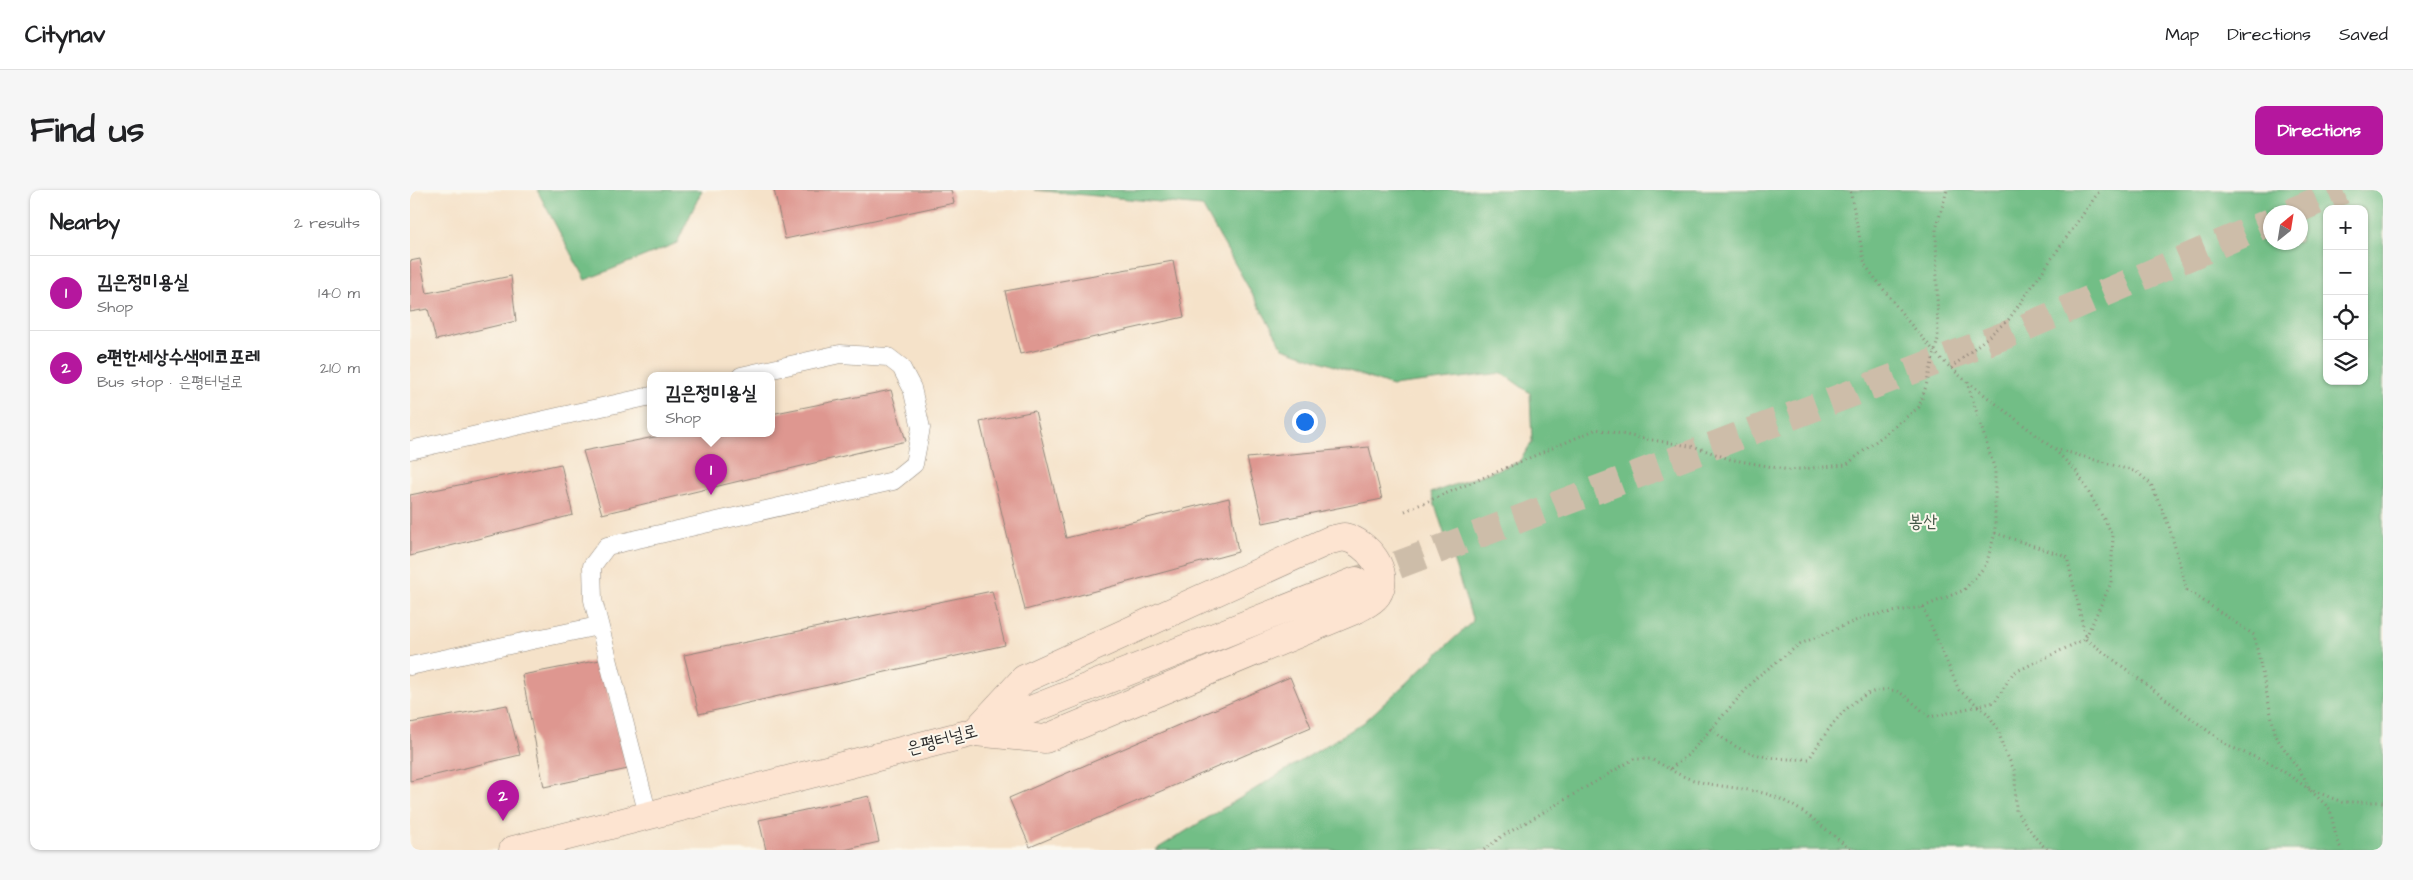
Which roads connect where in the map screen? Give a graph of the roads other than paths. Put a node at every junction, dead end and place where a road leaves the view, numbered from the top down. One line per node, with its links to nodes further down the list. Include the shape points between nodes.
1 (759, 372): 5 (lane, via 840,354 888,357 901,367 912,388 921,428 914,464 893,481 607,546 592,566)
2 (647, 397): 3 (lane)
3 (410, 450)
4 (1356, 581): 7 (main road, 은평터널로)
5 (598, 626): 6 (lane); 8 (lane)
6 (410, 666)
7 (975, 732): 7 (main road, via 1045,740 1357,609 1376,597 1383,579 1379,568 1366,547 1355,539 1330,540 1024,679); 8 (main road, 은평터널로)
8 (648, 815): 9 (main road, 은평터널로)
9 (516, 850)

